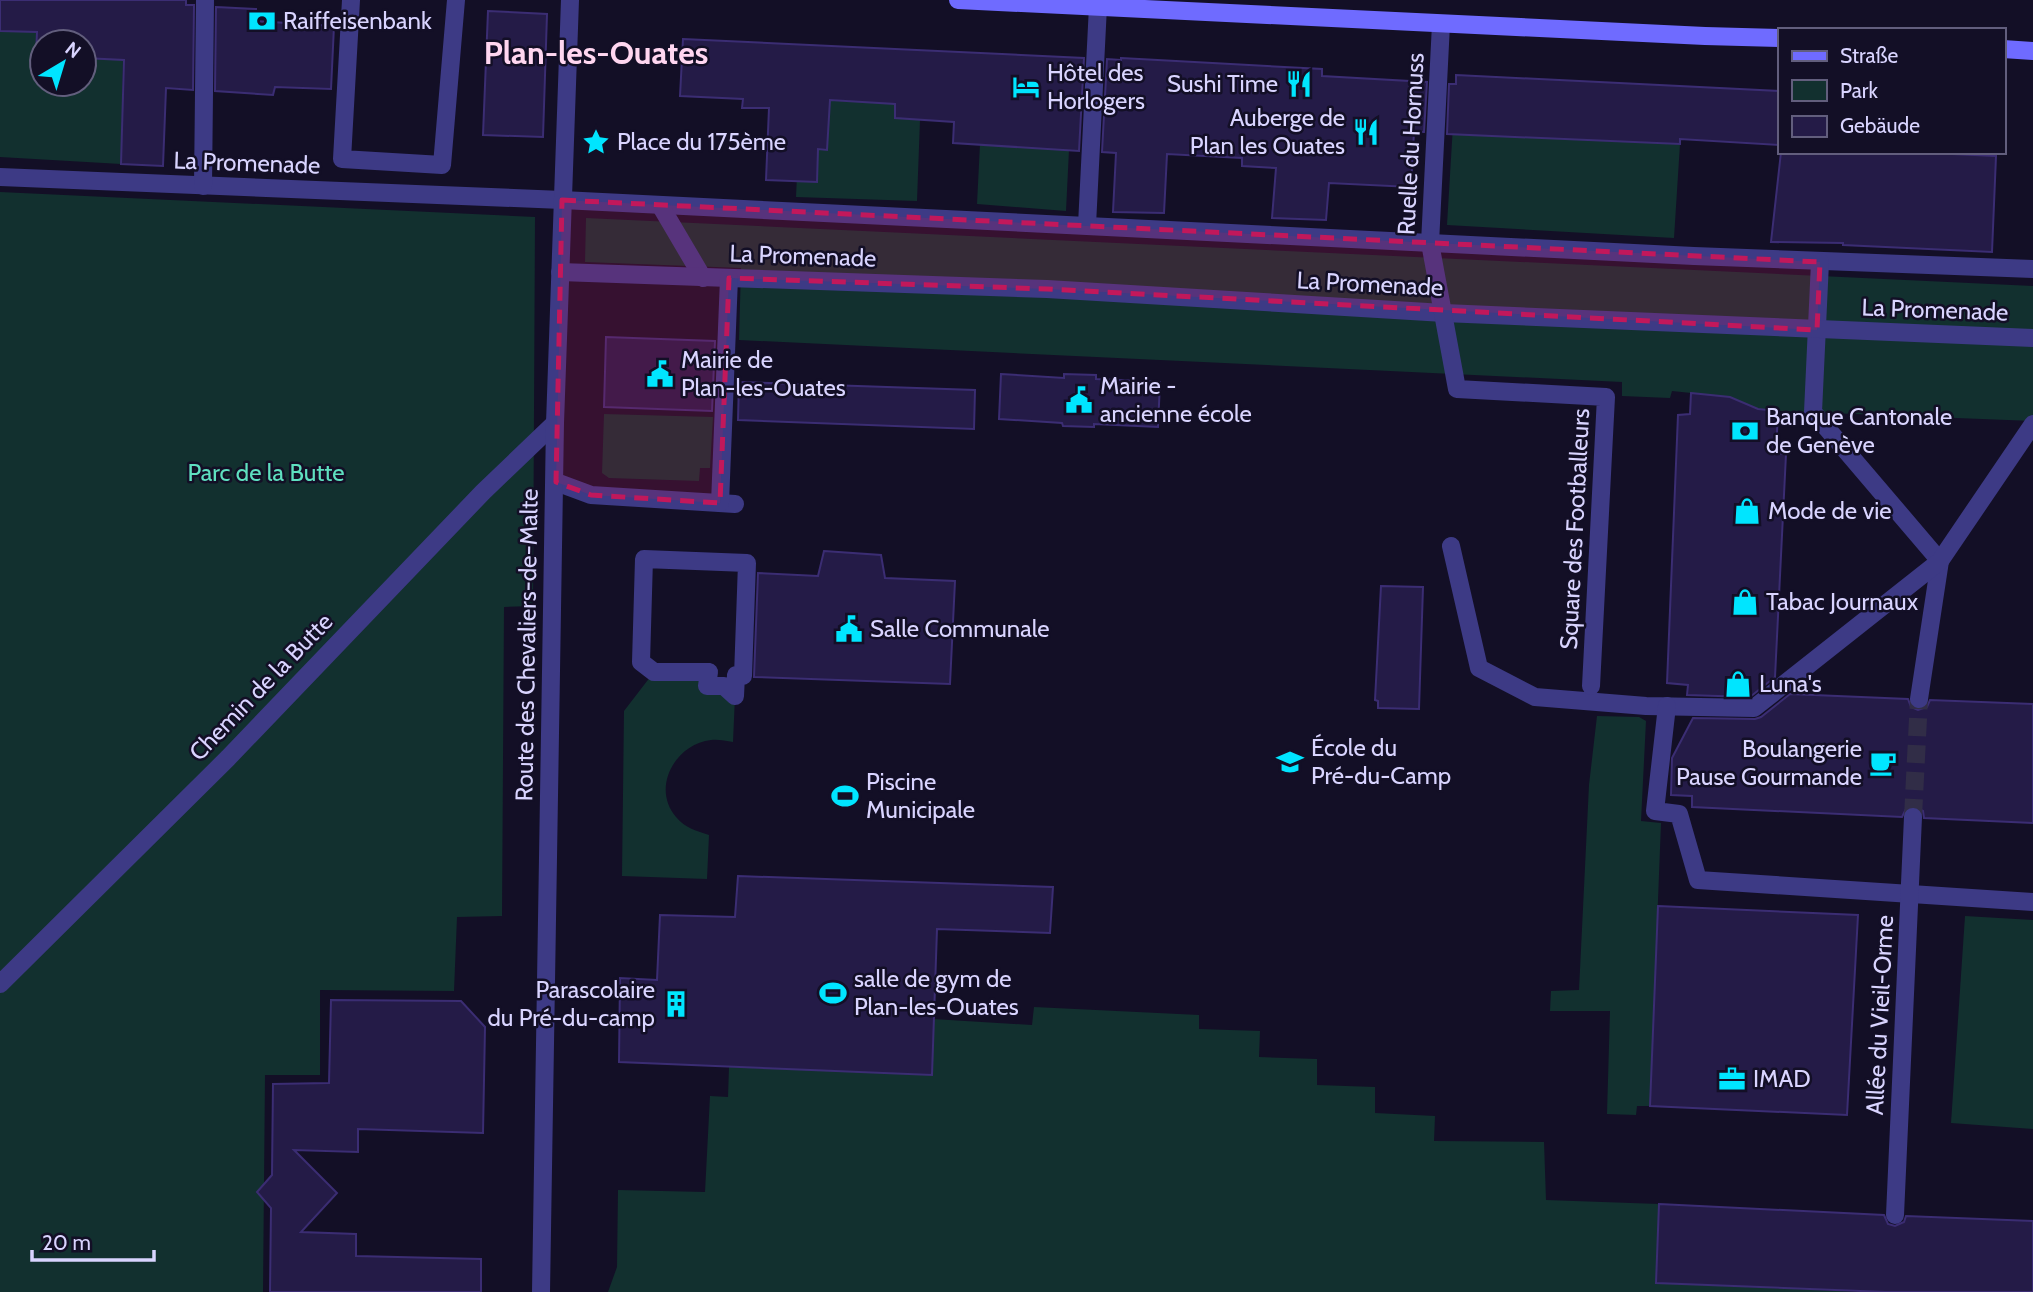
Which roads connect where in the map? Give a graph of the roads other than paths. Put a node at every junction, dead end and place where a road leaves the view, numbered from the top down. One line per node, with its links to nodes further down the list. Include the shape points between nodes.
1 (205, 0): 12 (street)
2 (351, 0): 3 (street, via 342,159 442,165)
3 (456, 0)
4 (570, 0): 13 (street, Route des Chevaliers-de-Malte)
5 (958, 0): 6 (main road)
6 (1098, 6): 7 (main road); 15 (street)
7 (1441, 24): 8 (main road); 16 (street, Ruelle du Hornuss)
8 (1778, 38)
9 (2005, 50): 10 (main road)
10 (2033, 51)
11 (0, 177): 12 (street, La Promenade)
12 (203, 186): 13 (street, La Promenade)
13 (562, 200): 14 (street, La Promenade); 19 (street, Route des Chevaliers-de-Malte)
14 (660, 205): 15 (street, La Promenade); 20 (street, La Promenade)
15 (1087, 225): 16 (street, La Promenade)
16 (1430, 243): 17 (street, La Promenade); 22 (street, Ruelle du Hornuss)
17 (1819, 262): 18 (street, La Promenade); 23 (street)
18 (2033, 269)
19 (559, 272): 20 (street, La Promenade); 26 (street, Route des Chevaliers-de-Malte)
20 (703, 278): 21 (street, La Promenade)
21 (729, 278): 22 (street, La Promenade, via 1047,289); 28 (street, via 728,503 591,495)
22 (1444, 313): 23 (street, La Promenade); 25 (street, Ruelle du Hornuss)
23 (1817, 330): 24 (street, La Promenade); 30 (street, via 1813,412)
24 (2033, 338)
25 (1457, 389): 32 (street, Square des Footballeurs, via 1606,397)
26 (555, 423): 28 (street, Route des Chevaliers-de-Malte); 38 (street, Chemin de la Butte)
27 (2033, 424): 30 (street)
28 (556, 482): 40 (street, Route des Chevaliers-de-Malte)
29 (1451, 546): 34 (street, via 1479,668 1535,697)
30 (1940, 561): 33 (street); 34 (street, via 1754,708)
31 (747, 563): 31 (street, via 644,559 642,662 654,671 709,672 707,685 724,686 735,696 736,675 743,676)
32 (1591, 686)
33 (1919, 699)
34 (1667, 706): 36 (street, via 1655,811 1679,814 1698,880)
35 (1913, 817): 36 (street, Allée du Vieil-Orme)
36 (1910, 894): 37 (street); 39 (street, Allée du Vieil-Orme)
37 (2033, 902)
38 (0, 984)
39 (1895, 1215)
40 (541, 1292)

